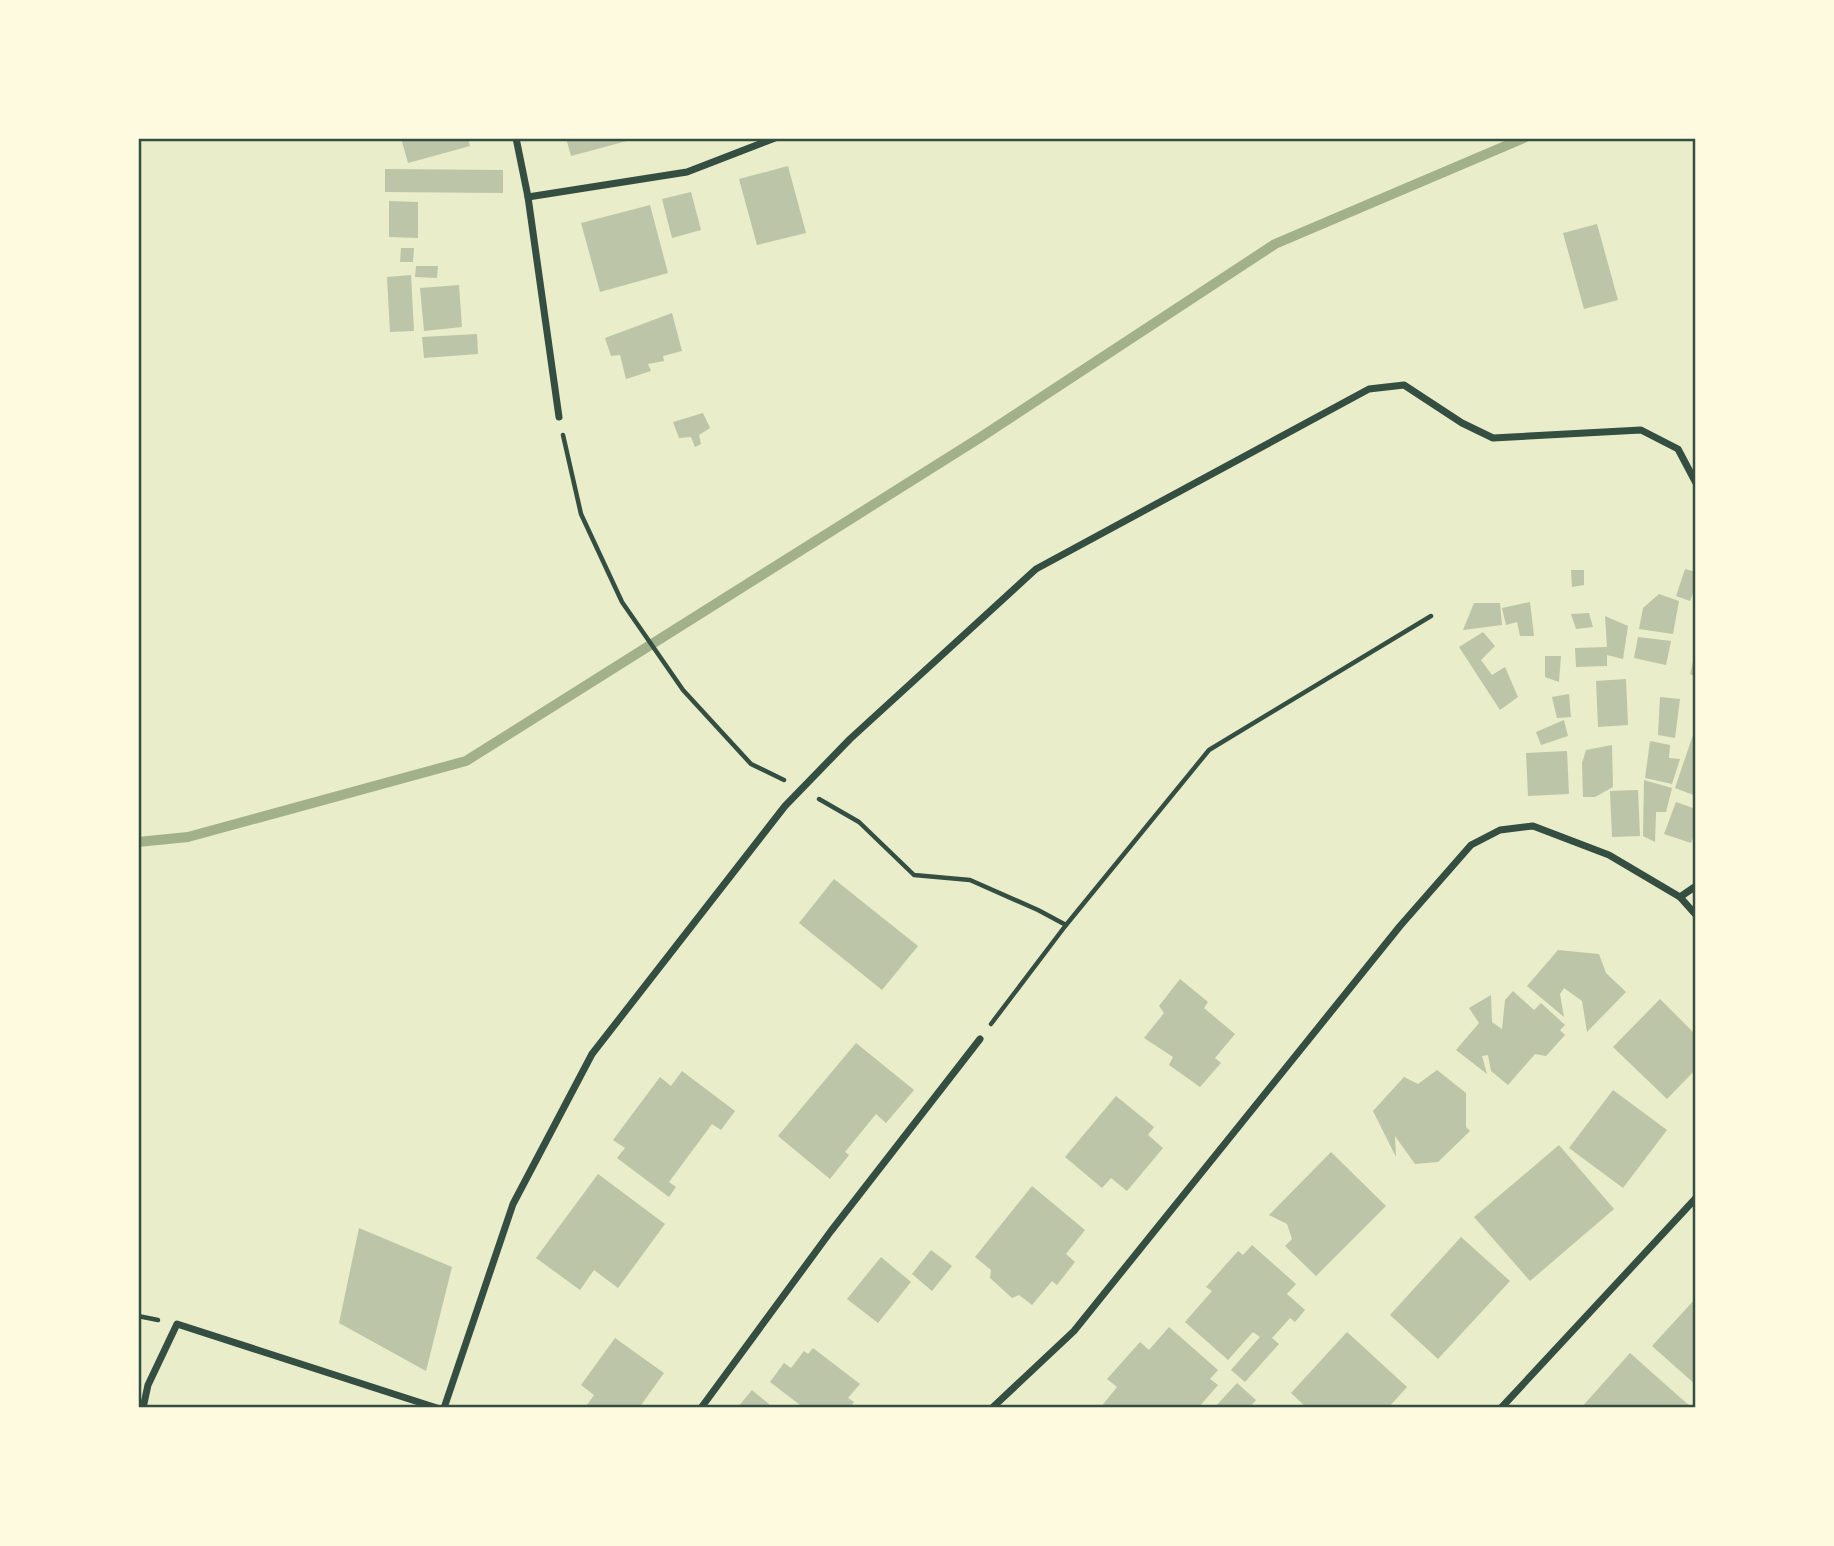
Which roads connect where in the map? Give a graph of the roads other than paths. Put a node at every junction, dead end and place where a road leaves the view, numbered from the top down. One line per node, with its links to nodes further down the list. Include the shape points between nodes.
1 (516, 138): 3 (street)
2 (775, 138): 3 (street, via 687,172)
3 (528, 197): 4 (street)
4 (559, 417)
5 (1696, 483): 13 (street, via 1678,449 1642,430 1493,438 1404,385 1369,389 1036,569 850,739 785,806 592,1054 513,1204)
6 (1696, 886): 7 (street)
7 (1680, 897): 8 (street); 15 (street, via 1609,855 1534,826 1500,830 1471,845 1074,1331)
8 (1696, 915)
9 (980, 1039): 14 (street)
10 (1696, 1198): 16 (street)
11 (143, 1408): 12 (street, via 148,1385 177,1324)
12 (437, 1408)
13 (444, 1408)
14 (701, 1408)
15 (992, 1408)
16 (1500, 1408)

